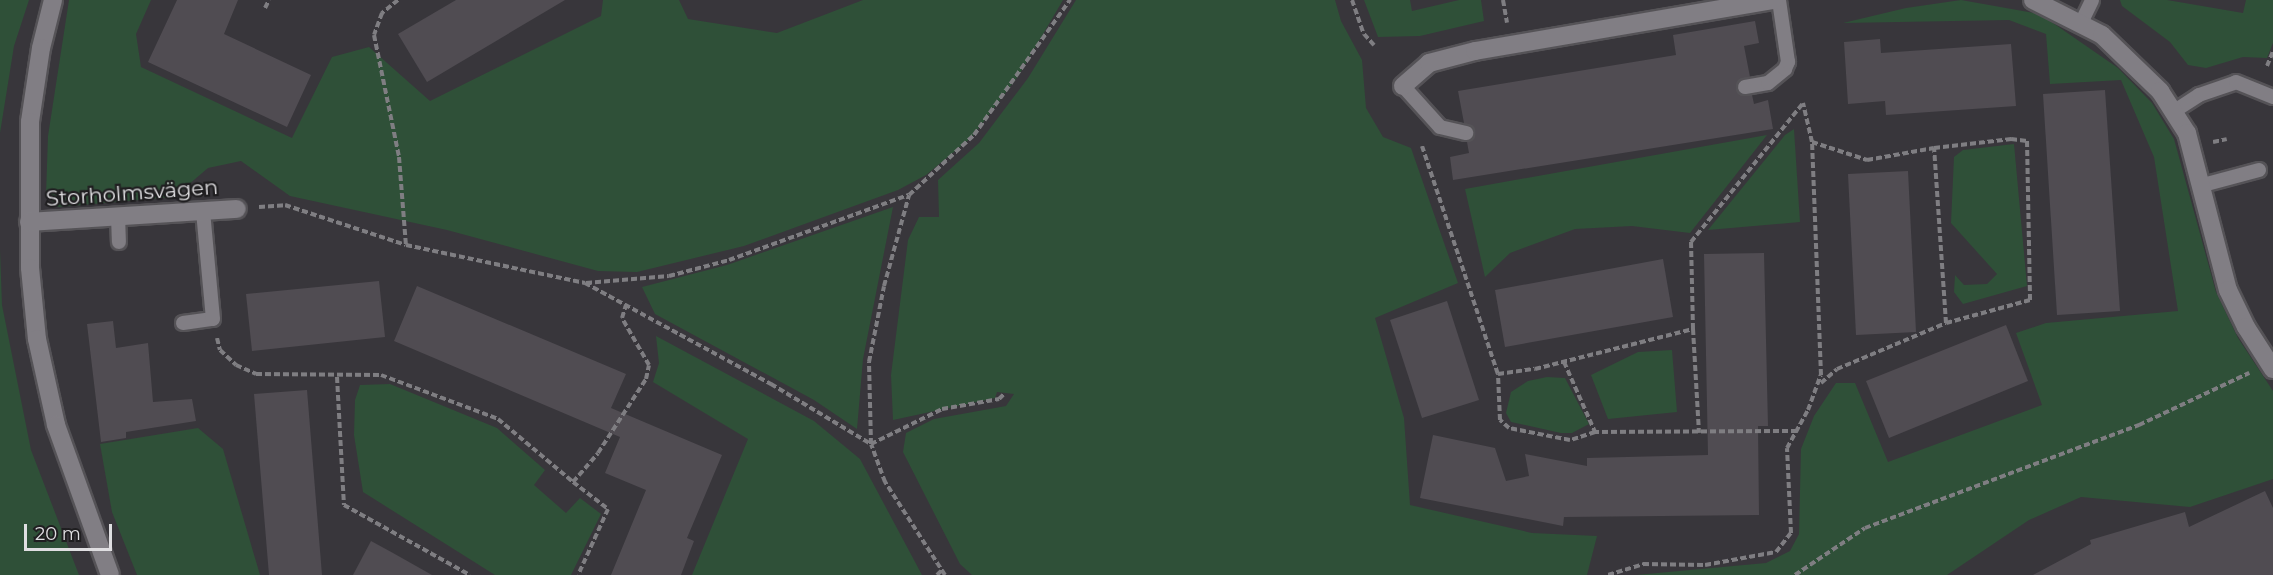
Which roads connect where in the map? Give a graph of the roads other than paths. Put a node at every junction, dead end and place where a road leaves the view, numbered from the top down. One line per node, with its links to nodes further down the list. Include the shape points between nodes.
1 (53, 0): 17 (street, Storholmsvägen, via 30,122)
2 (1774, 0): 7 (street, via 1475,51 1429,63)
3 (1779, 0): 8 (lane, via 1788,62 1768,83)
4 (2032, 0): 6 (street)
5 (2092, 0): 6 (lane)
6 (2081, 23): 10 (street, via 2127,56 2160,91)
7 (1403, 86): 11 (lane, via 1440,128)
8 (1745, 87)
9 (2273, 97): 10 (lane, via 2236,82 2199,95)
10 (2173, 112): 13 (street, via 2187,133)
11 (1466, 133)
12 (2259, 170): 13 (lane)
13 (2203, 185): 20 (street, via 2228,290)
14 (237, 209): 15 (street, Storholmsvägen)
15 (203, 212): 16 (street, Storholmsvägen); 19 (lane, via 213,319)
16 (118, 216): 17 (street, Storholmsvägen); 18 (lane)
17 (29, 222): 21 (street, Storholmsvägen, via 37,339 56,425)
18 (119, 243)
19 (183, 323)
20 (2270, 364)
21 (110, 575)

